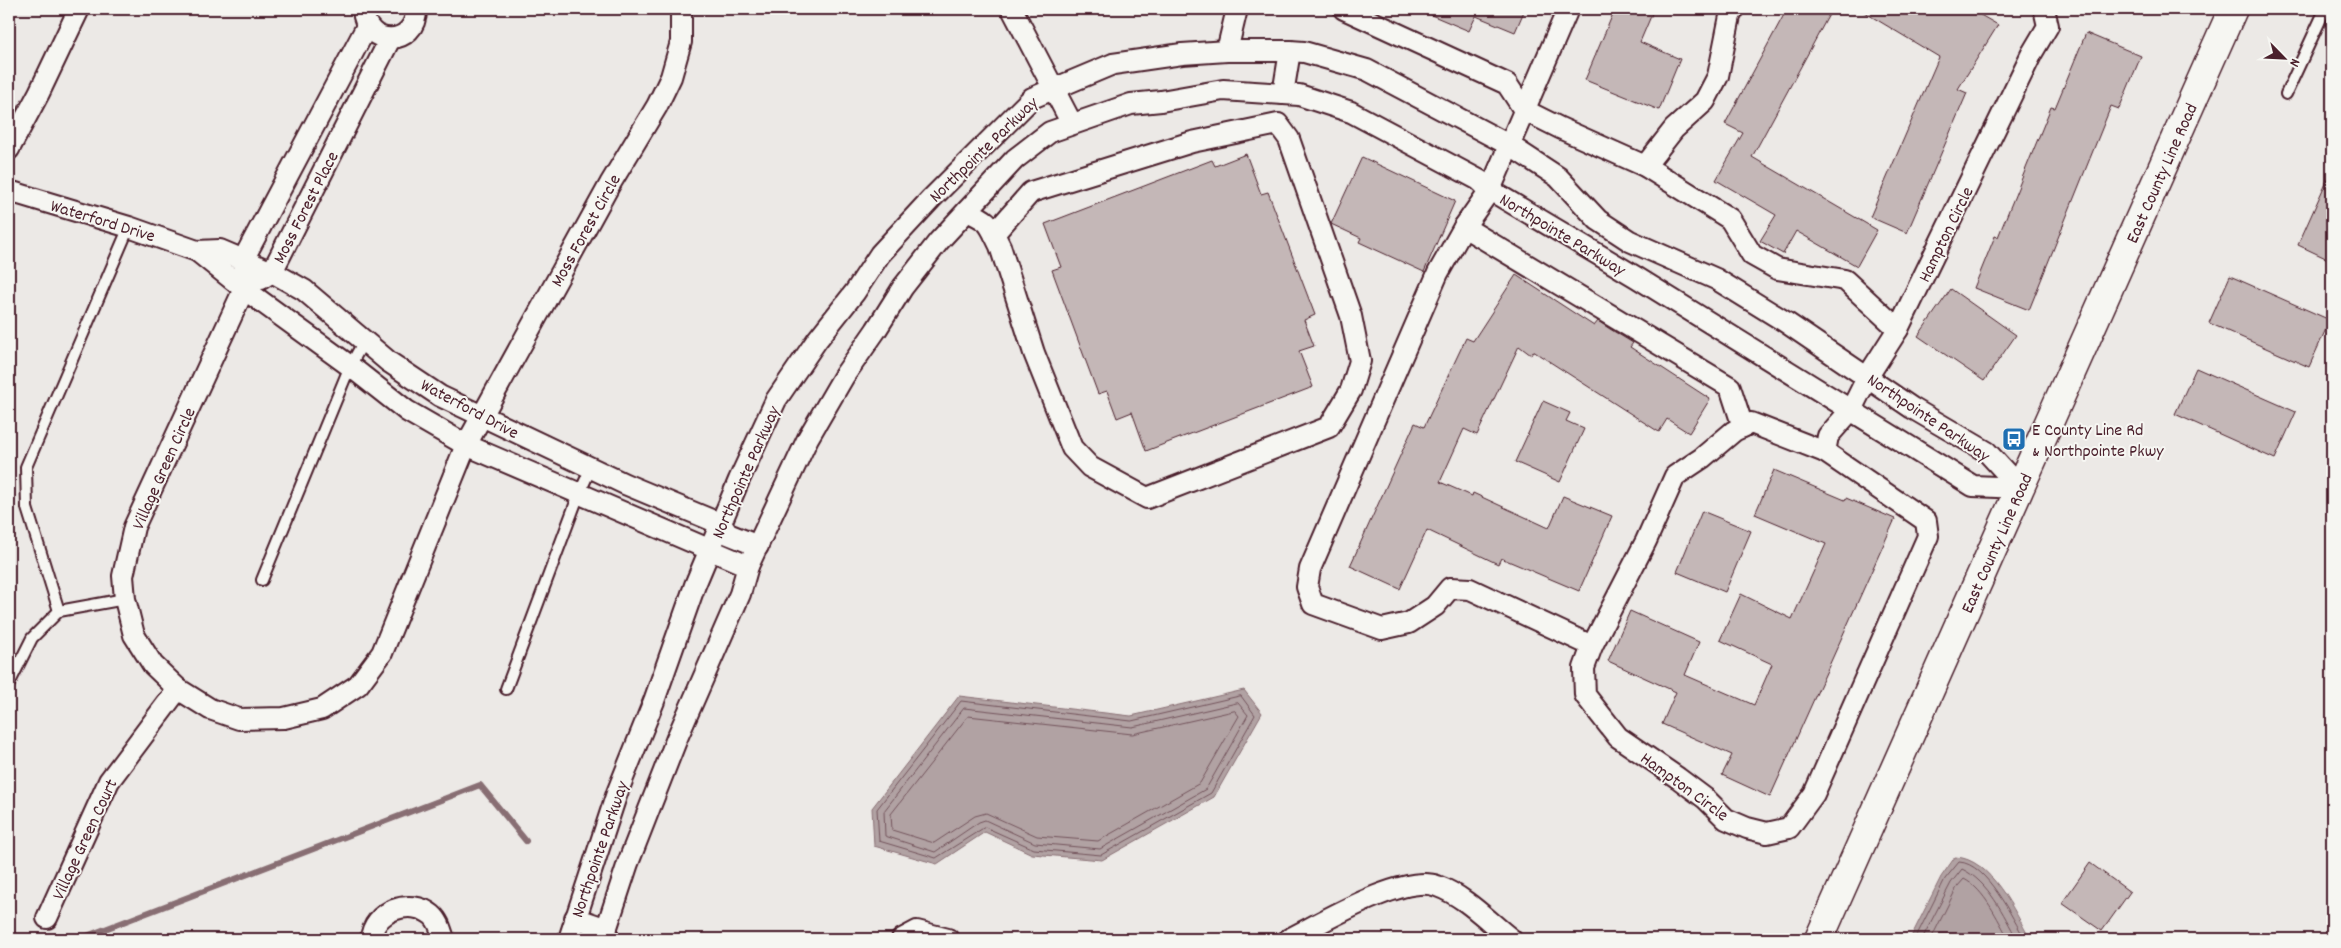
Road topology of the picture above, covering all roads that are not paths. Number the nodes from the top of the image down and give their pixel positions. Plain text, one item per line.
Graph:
1 (79, 9) edge
2 (416, 9) edge
3 (681, 9) edge
4 (1012, 9) edge
5 (1237, 9) edge
6 (1344, 9) edge
7 (1568, 9) edge
8 (1734, 9) edge
9 (2044, 9) edge
10 (2233, 9) edge
11 (2324, 12) edge
12 (365, 17) edge
13 (390, 39) junction
14 (1227, 51) junction
15 (1290, 51) junction
16 (1054, 89) junction
17 (1283, 94) junction
18 (2286, 94) dead end
19 (1524, 110) junction
20 (1072, 124) junction
21 (1509, 145) junction
22 (9, 149) edge
23 (294, 164) junction
24 (1645, 166) junction
25 (320, 178) junction
26 (1490, 190) junction
27 (9, 191) edge
28 (967, 211) junction
29 (128, 227) junction
30 (1464, 227) junction
31 (994, 234) junction
32 (197, 251) junction
33 (244, 260) junction
34 (272, 272) junction
35 (244, 289) junction
36 (1898, 329) junction
37 (364, 341) junction
38 (350, 366) junction
39 (397, 368) junction
40 (1868, 376) junction
41 (381, 390) junction
42 (1851, 410) junction
43 (481, 417) junction
44 (1743, 427) junction
45 (466, 445) junction
46 (1825, 452) junction
47 (591, 468) junction
48 (2020, 488) junction
49 (638, 489) junction
50 (579, 494) junction
51 (626, 514) junction
52 (720, 524) junction
53 (758, 546) junction
54 (709, 551) junction
55 (748, 566) junction
56 (262, 580) dead end
57 (125, 599) junction
58 (59, 612) junction
59 (1592, 646) junction
60 (9, 684) edge
61 (178, 689) junction
62 (506, 689) dead end
63 (47, 918) dead end
64 (575, 918) junction
65 (605, 934) edge
66 (371, 939) edge
67 (444, 939) edge
68 (569, 939) edge
69 (902, 939) edge
70 (948, 939) edge
71 (1289, 939) edge
72 (1511, 939) edge
73 (1818, 939) edge

1 - 22 street
2 - 13 street
3 - 43 street, Moss Forest Circle
4 - 16 street
5 - 14 street
6 - 19 street
7 - 19 street
8 - 24 street
9 - 36 street, Hampton Circle
10 - 48 main road, East County Line Road
11 - 18 lane
12 - 13 street, Moss Forest Place
12 - 23 street, Moss Forest Place
13 - 25 street, Moss Forest Place
14 - 15 street, Northpointe Parkway
14 - 16 street, Northpointe Parkway
15 - 17 street
15 - 21 street, Northpointe Parkway
16 - 20 street
16 - 52 street, Northpointe Parkway
17 - 20 street, Northpointe Parkway
17 - 26 street, Northpointe Parkway
19 - 21 street
19 - 24 street
20 - 28 street, Northpointe Parkway
21 - 26 street
21 - 40 street, Northpointe Parkway
23 - 25 street
23 - 33 street, Moss Forest Place
24 - 36 street
25 - 34 street, Moss Forest Place
26 - 30 street
26 - 42 street, Northpointe Parkway
27 - 29 street, Waterford Drive
28 - 31 street
28 - 53 street, Northpointe Parkway
29 - 32 street, Waterford Drive
29 - 58 lane
30 - 44 street
30 - 59 street
31 - 31 street
32 - 33 street, Waterford Drive
32 - 35 street, Waterford Drive
33 - 34 street, Waterford Drive
33 - 35 street, Moss Forest Place
34 - 35 street, Moss Forest Place
34 - 37 street, Waterford Drive
35 - 38 street, Waterford Drive
35 - 57 street, Village Green Circle
36 - 40 street, Hampton Circle
37 - 38 lane
37 - 39 street, Waterford Drive
38 - 41 street, Waterford Drive
38 - 56 lane
39 - 41 street
39 - 43 street, Waterford Drive
40 - 42 street, Hampton Circle
40 - 48 street, Northpointe Parkway
41 - 45 street, Waterford Drive
42 - 46 street, Hampton Circle
42 - 48 street, Northpointe Parkway
43 - 45 street, Moss Forest Circle
43 - 47 street, Waterford Drive
44 - 46 street, Hampton Circle
44 - 59 street, Hampton Circle
45 - 50 street, Waterford Drive
45 - 61 street, Village Green Circle
46 - 59 street, Hampton Circle
47 - 49 street, Waterford Drive
47 - 50 lane
48 - 73 main road, East County Line Road
49 - 51 street
49 - 52 street, Waterford Drive
50 - 51 street, Waterford Drive
50 - 62 lane
51 - 54 street, Waterford Drive
52 - 53 street, Waterford Drive
52 - 54 street, Northpointe Parkway
53 - 55 street, Northpointe Parkway
54 - 55 street, Waterford Drive
54 - 64 street, Northpointe Parkway
55 - 65 street, Northpointe Parkway
57 - 58 lane
57 - 61 street, Village Green Circle
58 - 60 lane
61 - 63 street, Village Green Court
64 - 65 street
64 - 68 street, Northpointe Parkway
66 - 67 street
69 - 70 street
71 - 72 street

